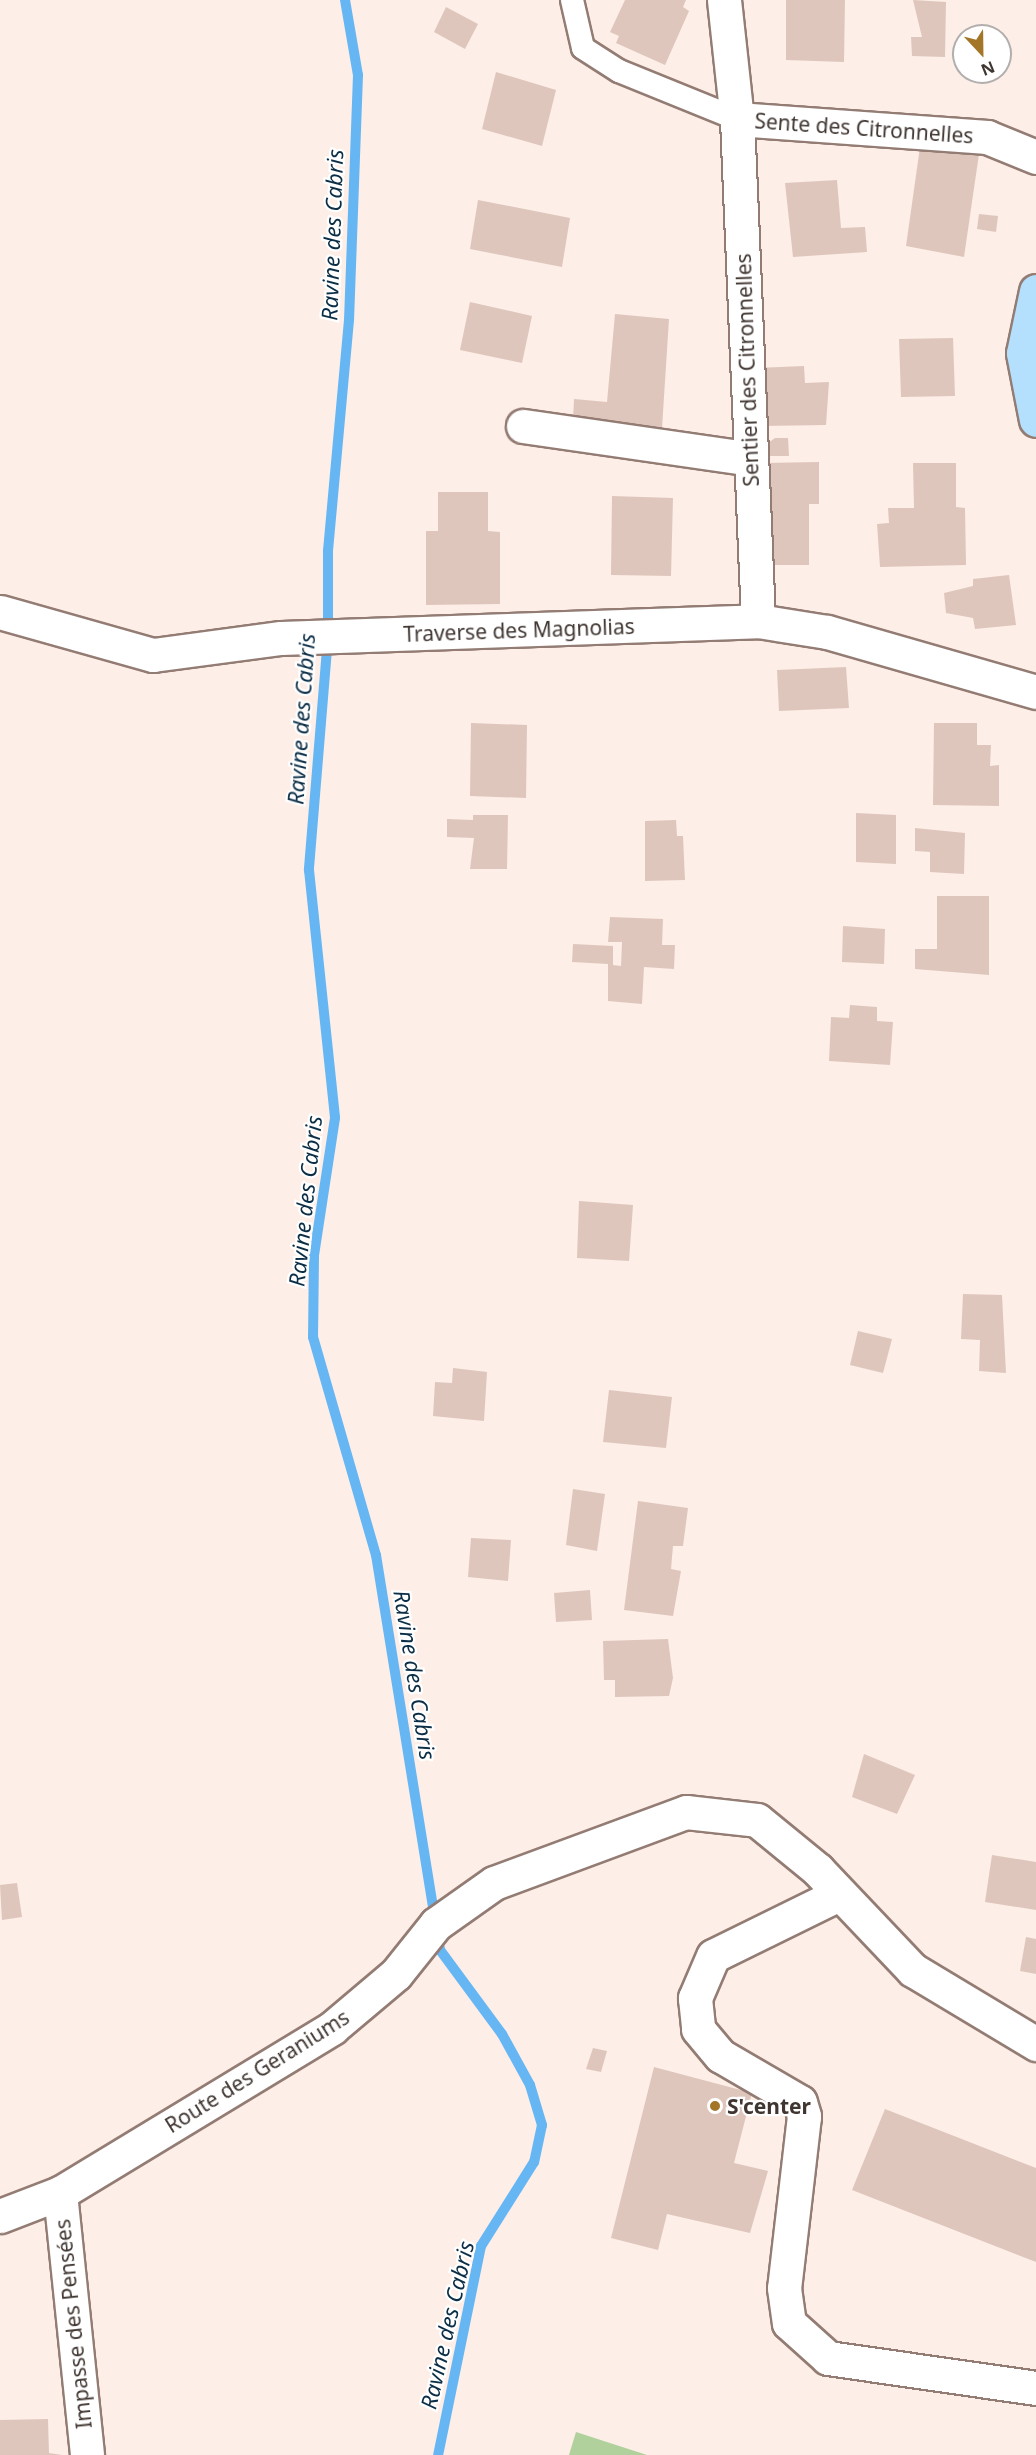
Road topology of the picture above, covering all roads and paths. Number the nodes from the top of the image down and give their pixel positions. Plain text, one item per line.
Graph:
1 (572, 0) edge
2 (724, 0) edge
3 (737, 119) junction
4 (1036, 157) edge
5 (1036, 291) edge
6 (1036, 420) edge
7 (523, 426) dead end
8 (751, 459) junction
9 (0, 612) edge
10 (758, 621) junction
11 (1036, 692) edge
12 (839, 1894) junction
13 (1036, 2044) edge
14 (60, 2193) junction
15 (0, 2216) edge
16 (1036, 2388) edge
17 (87, 2455) edge

1 - 3 lane
2 - 3 street, Sente des Citronnelles
3 - 4 street, Sente des Citronnelles
3 - 8 street, Sentier des Citronnelles
5 - 6 main road
7 - 8 street
8 - 10 street, Sentier des Citronnelles
9 - 10 street, Traverse des Magnolias
10 - 11 street, Traverse des Magnolias
12 - 13 street, Route des Geraniums
12 - 14 street, Route des Geraniums
12 - 16 street
14 - 15 street, Route des Geraniums
14 - 17 street, Impasse des Pensées

